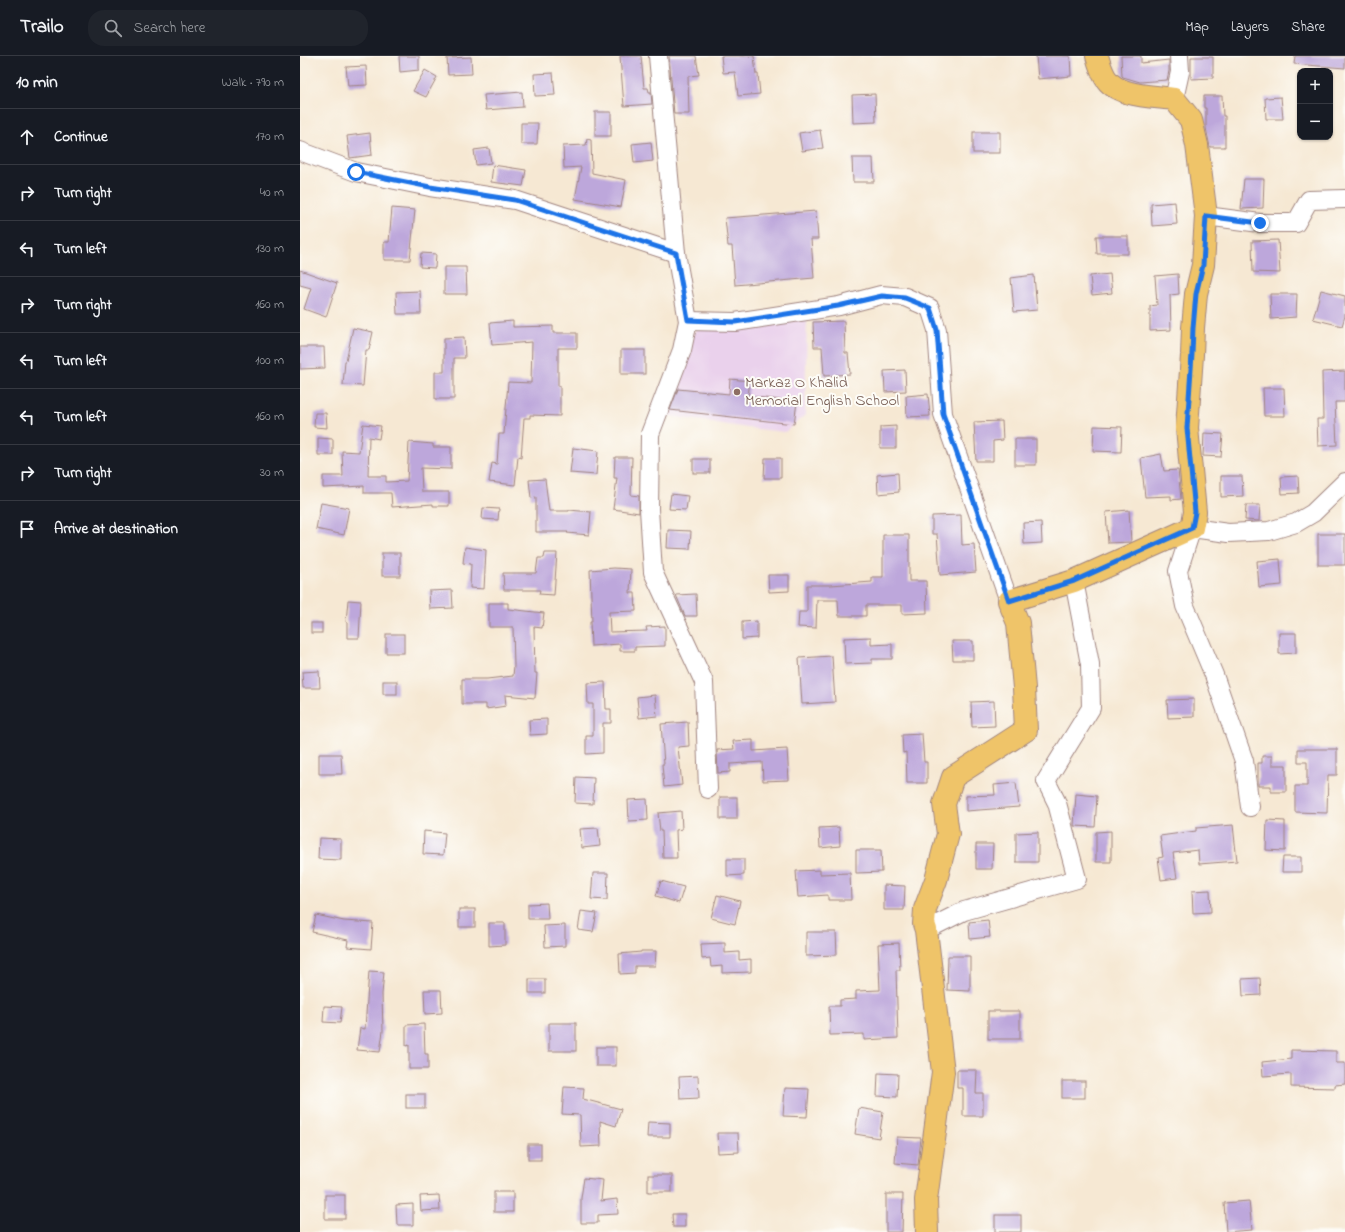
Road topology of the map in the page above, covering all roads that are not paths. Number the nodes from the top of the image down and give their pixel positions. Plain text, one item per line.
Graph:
1 (658, 56) edge
2 (1097, 56) edge
3 (1179, 56) edge
4 (1174, 99) junction
5 (300, 150) edge
6 (1345, 199) edge
7 (1206, 216) junction
8 (676, 253) junction
9 (688, 320) junction
10 (1345, 482) edge
11 (1192, 528) junction
12 (1074, 581) junction
13 (1009, 601) junction
14 (708, 789) dead end
15 (1250, 807) dead end
16 (926, 930) junction
17 (927, 1232) edge

1 - 8 street
2 - 4 main road
3 - 4 street
4 - 7 main road
5 - 8 street
6 - 7 street
7 - 11 main road
8 - 9 street
9 - 13 street
9 - 14 street
10 - 11 street
11 - 12 main road
11 - 15 street
12 - 13 main road
12 - 16 street
13 - 16 main road
16 - 17 main road

